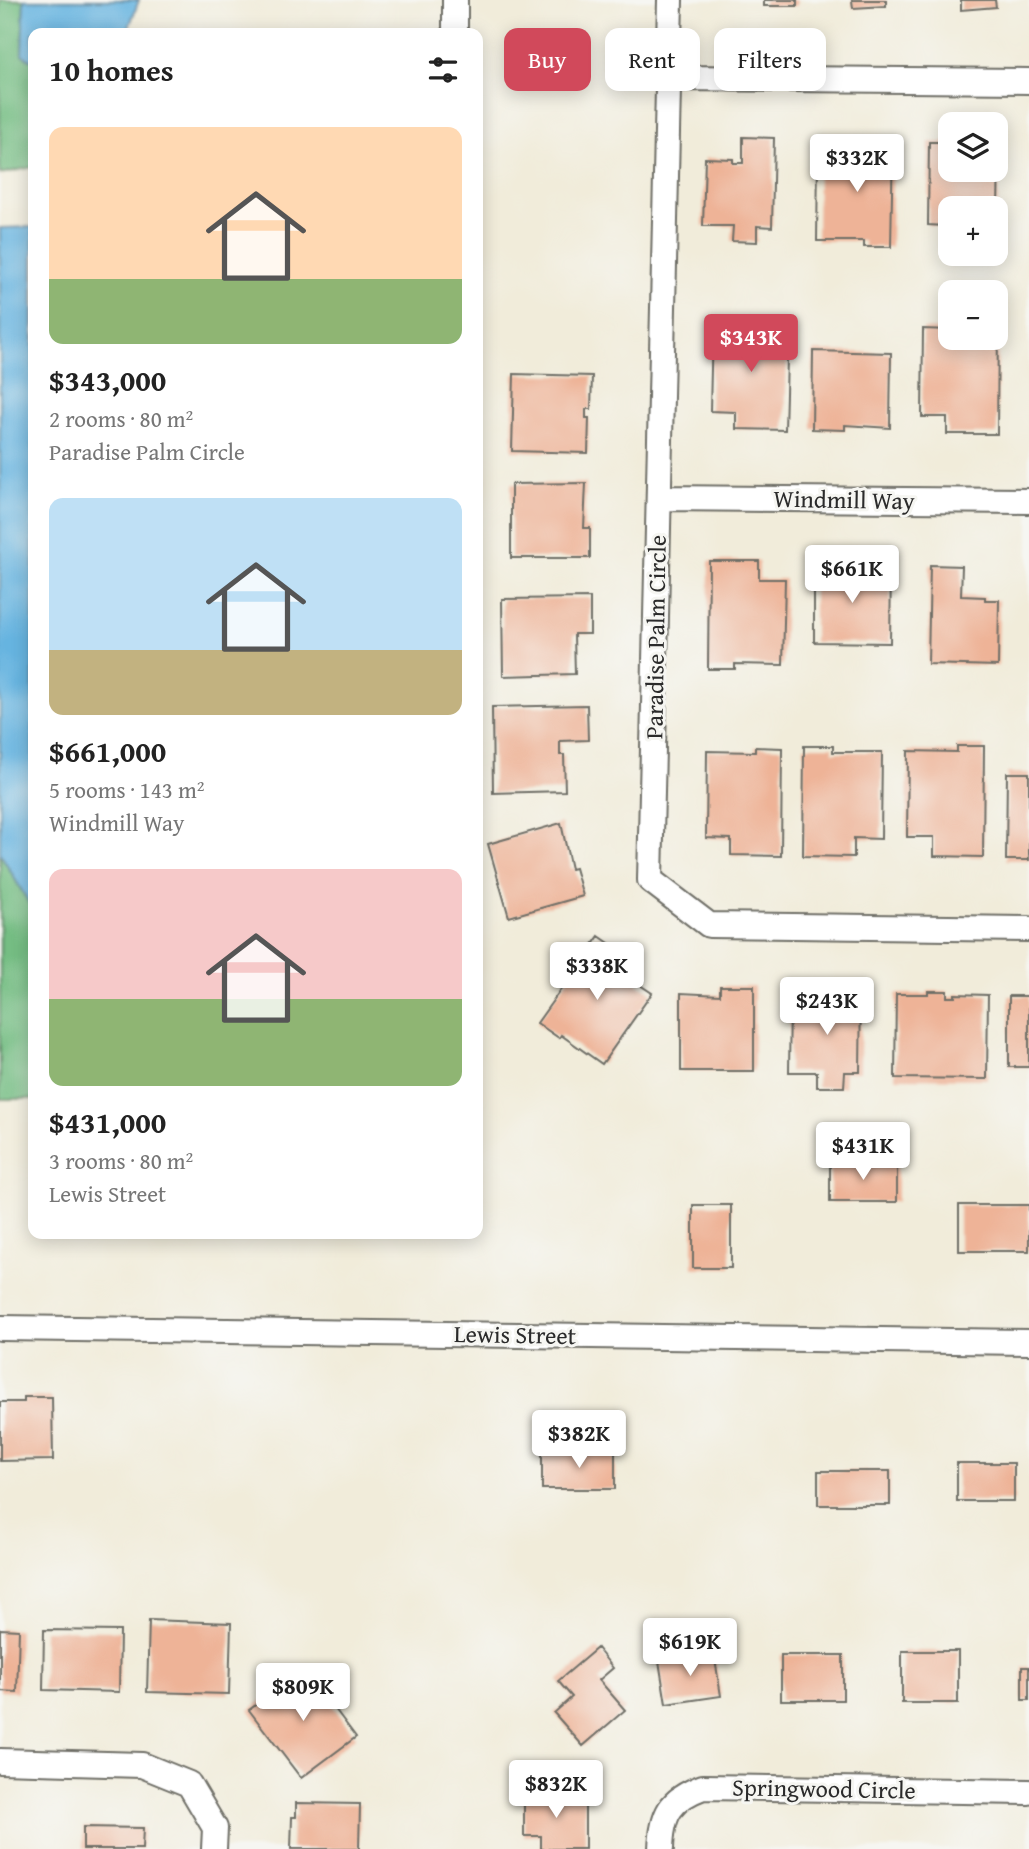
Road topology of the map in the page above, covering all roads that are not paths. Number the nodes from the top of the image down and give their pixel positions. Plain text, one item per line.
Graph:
1 (455, 0) edge
2 (670, 0) edge
3 (455, 28) edge
4 (669, 28) edge
5 (700, 78) edge
6 (1029, 81) edge
7 (668, 91) edge
8 (659, 498) junction
9 (1029, 501) edge
10 (1029, 929) edge
11 (0, 1328) edge
12 (1029, 1342) edge
13 (0, 1761) edge
14 (1029, 1792) edge
15 (214, 1849) edge
16 (661, 1849) edge

1 - 3 street
2 - 4 street, Paradise Palm Circle
5 - 6 street
7 - 8 street, Paradise Palm Circle
8 - 9 street, Windmill Way
8 - 10 street, Paradise Palm Circle
11 - 12 street, Lewis Street
13 - 15 street
14 - 16 street, Springwood Circle

